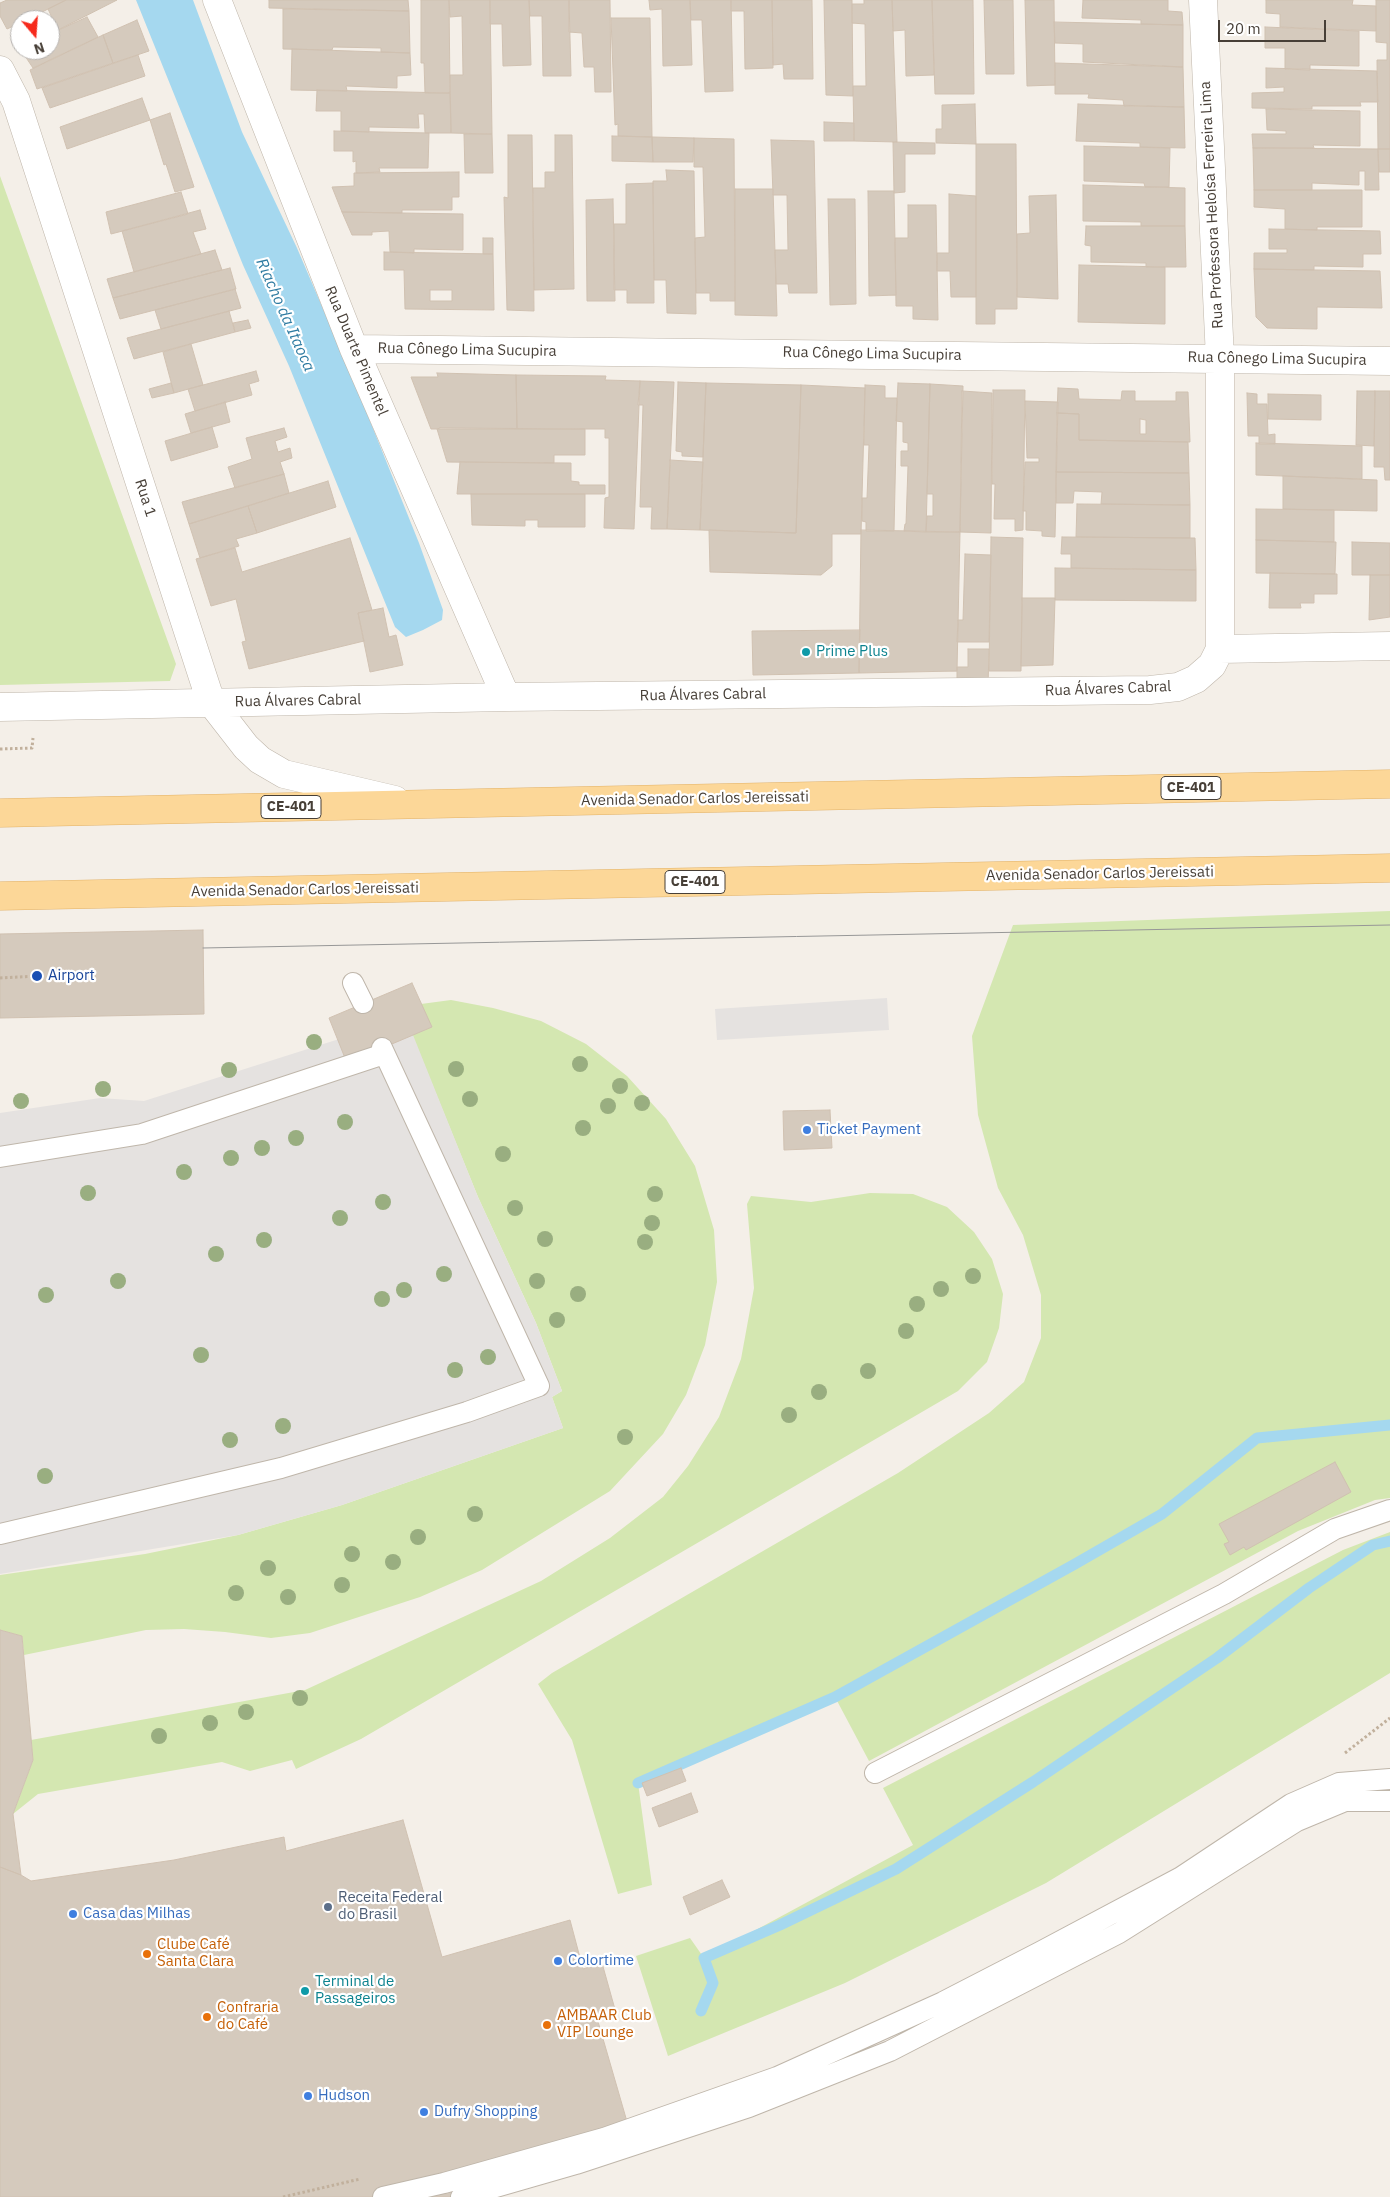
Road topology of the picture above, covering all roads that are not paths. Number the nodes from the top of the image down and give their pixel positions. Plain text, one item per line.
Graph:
1 (217, 0) edge
2 (1203, 0) edge
3 (0, 70) edge
4 (354, 349) junction
5 (1220, 358) junction
6 (1390, 361) edge
7 (1390, 646) edge
8 (1220, 649) junction
9 (506, 697) junction
10 (211, 702) junction
11 (0, 707) edge
12 (1390, 784) edge
13 (414, 804) junction
14 (0, 813) edge
15 (1390, 868) edge
16 (0, 896) edge
17 (354, 983) dead end
18 (363, 1003) dead end
19 (0, 1157) edge
20 (1390, 1510) edge
21 (0, 1534) edge
22 (875, 1773) dead end
23 (1390, 1779) edge
24 (1390, 1801) edge
25 (383, 2197) edge
26 (461, 2197) edge

1 - 4 street, Rua Duarte Pimentel
2 - 5 street, Rua Professora Heloísa Ferreira Lima
3 - 10 street, Rua 1
4 - 5 street, Rua Cônego Lima Sucupira
4 - 9 street, Rua Duarte Pimentel
5 - 6 street, Rua Cônego Lima Sucupira
5 - 8 street, Rua Professora Heloísa Ferreira Lima
7 - 8 street
8 - 9 street, Rua Álvares Cabral
9 - 10 street, Rua Álvares Cabral
10 - 11 street, Rua Álvares Cabral
10 - 13 street, Rua 1
12 - 13 main road, Avenida Senador Carlos Jereissati / CE-401
13 - 14 main road, Avenida Senador Carlos Jereissati / CE-401
15 - 16 main road, Avenida Senador Carlos Jereissati / CE-401
17 - 18 lane
19 - 21 lane
20 - 22 lane
23 - 25 lane
24 - 26 lane

